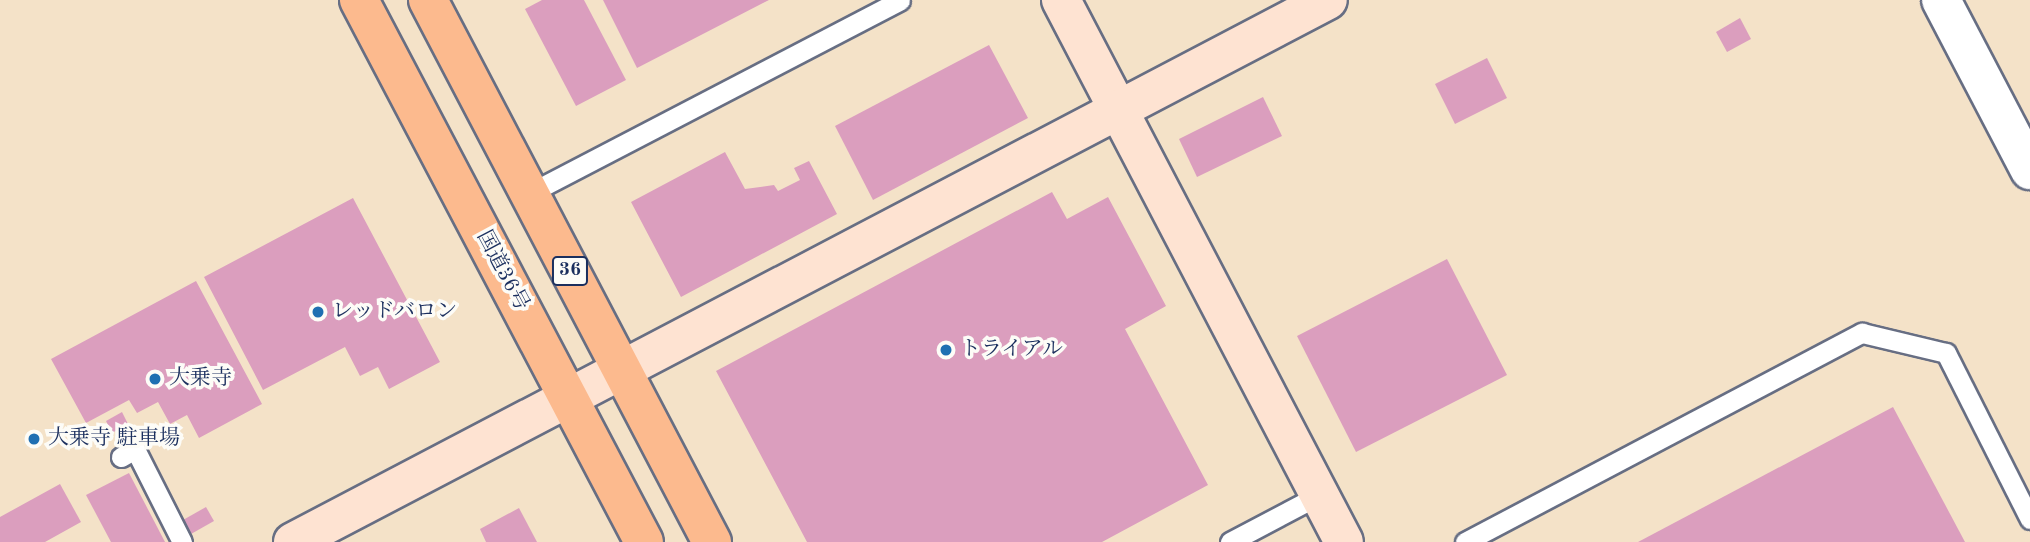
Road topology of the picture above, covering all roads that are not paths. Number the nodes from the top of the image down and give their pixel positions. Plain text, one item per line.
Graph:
1 (359, 0) edge
2 (428, 0) edge
3 (900, 0) edge
4 (1061, 0) edge
5 (1328, 0) edge
6 (1941, 0) edge
7 (1120, 111) junction
8 (2030, 170) edge
9 (530, 193) junction
10 (621, 369) junction
11 (569, 396) junction
12 (121, 457) dead end
13 (1319, 495) junction
14 (2030, 519) edge
15 (182, 542) edge
16 (293, 542) edge
17 (644, 542) edge
18 (712, 542) edge
19 (1230, 542) edge
20 (1344, 542) edge
21 (1465, 542) edge

1 - 11 highway, 国道36号
2 - 9 highway, 36
3 - 9 lane
4 - 7 street
5 - 7 street
6 - 8 street
7 - 10 street
7 - 13 street
9 - 10 highway, 36
10 - 11 street
10 - 18 highway, 36
11 - 16 street
11 - 17 highway, 国道36号
12 - 15 lane
13 - 19 lane
13 - 20 street
14 - 21 lane

